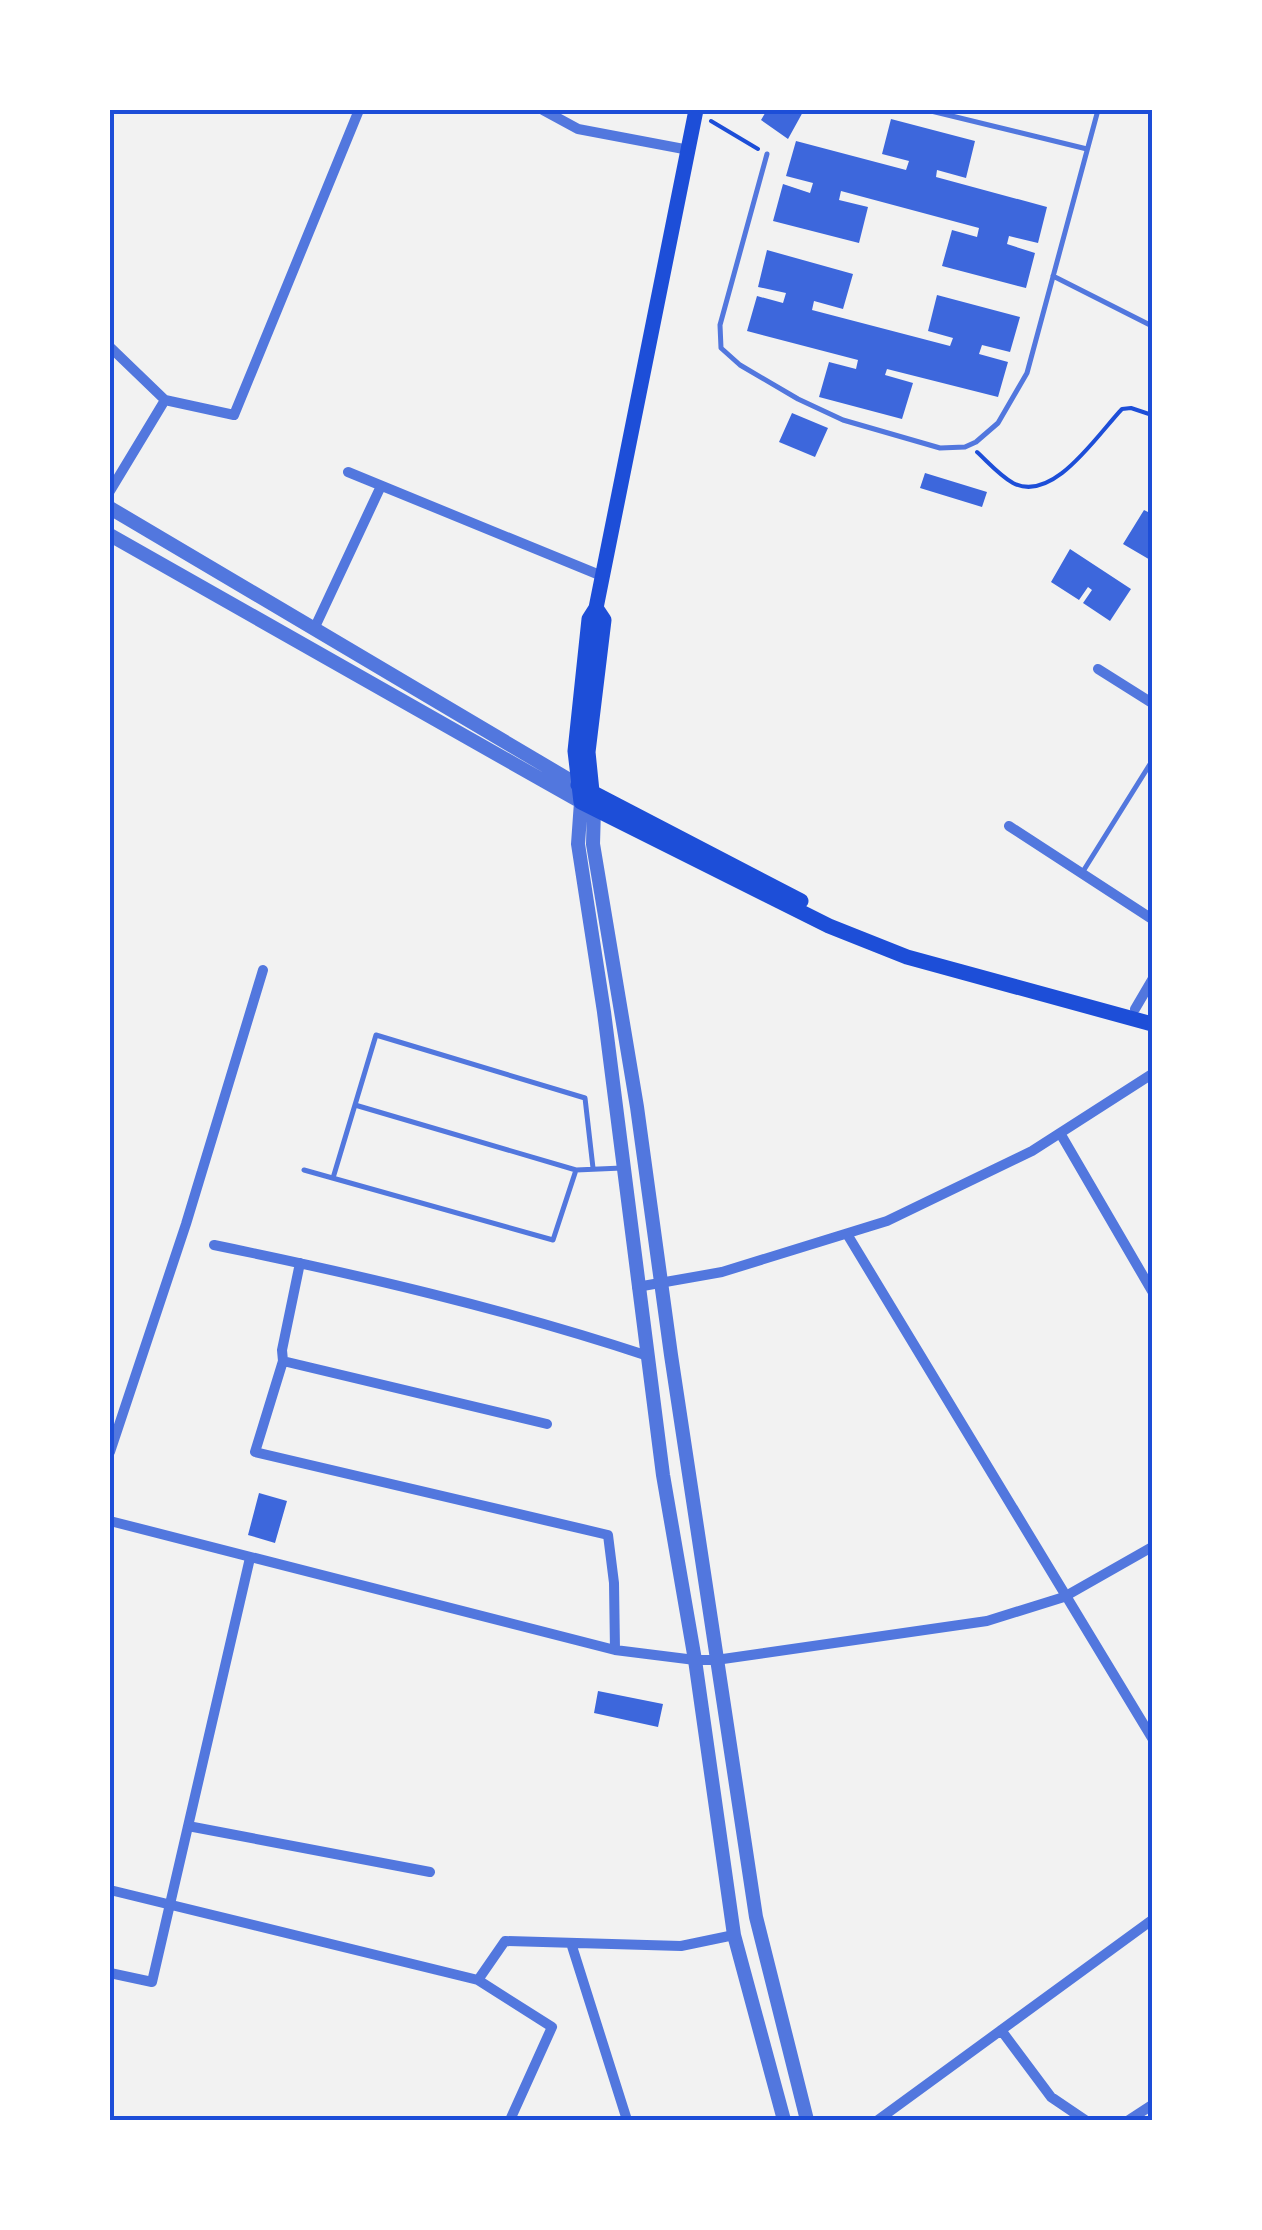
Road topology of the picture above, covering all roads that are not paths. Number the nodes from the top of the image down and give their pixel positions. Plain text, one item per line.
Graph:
1 (359, 110) edge
2 (543, 110) edge
3 (928, 110) edge
4 (1098, 110) edge
5 (696, 111) edge
6 (1087, 149) junction
7 (688, 150) junction
8 (767, 154) road end
9 (1053, 276) junction
10 (1152, 326) edge
11 (110, 347) edge
12 (165, 400) junction
13 (348, 472) dead end
14 (381, 486) junction
15 (110, 491) edge
16 (110, 508) edge
17 (110, 535) edge
18 (602, 576) junction
19 (314, 627) junction
20 (1098, 669) dead end
21 (1152, 703) edge
22 (1152, 761) edge
23 (586, 798) junction
24 (1008, 826) dead end
25 (1082, 874) junction
26 (1152, 919) edge
27 (263, 970) dead end
28 (1152, 980) edge
29 (1135, 1009) junction
30 (1152, 1014) edge
31 (1152, 1024) edge
32 (624, 1033) junction
33 (606, 1036) junction
34 (1152, 1074) edge
35 (354, 1105) junction
36 (1060, 1133) junction
37 (593, 1168) junction
38 (623, 1168) junction
39 (304, 1170) dead end
40 (576, 1170) junction
41 (333, 1178) junction
42 (847, 1234) junction
43 (214, 1245) dead end
44 (300, 1263) junction
45 (662, 1285) junction
46 (637, 1287) junction
47 (1152, 1290) edge
48 (648, 1356) junction
49 (283, 1361) junction
50 (547, 1424) dead end
51 (110, 1452) edge
52 (110, 1520) edge
53 (1152, 1547) edge
54 (250, 1558) junction
55 (1064, 1597) junction
56 (615, 1650) junction
57 (695, 1660) junction
58 (716, 1660) junction
59 (1152, 1738) edge
60 (188, 1826) junction
61 (430, 1872) dead end
62 (110, 1890) edge
63 (170, 1904) junction
64 (1152, 1920) edge
65 (734, 1935) junction
66 (571, 1943) junction
67 (110, 1973) edge
68 (478, 1980) junction
69 (1001, 2030) junction
70 (1152, 2105) edge
71 (510, 2120) edge
72 (627, 2120) edge
73 (784, 2120) edge
74 (807, 2120) edge
75 (878, 2120) edge
76 (1085, 2120) edge
77 (1129, 2120) edge

1 - 12 street
2 - 7 street
3 - 6 lane
4 - 6 lane
5 - 7 main road
6 - 9 lane
7 - 18 main road
8 - 9 lane
9 - 10 lane
11 - 12 street
12 - 15 street
13 - 14 street
14 - 18 street
14 - 19 street
16 - 19 street
17 - 23 street
18 - 23 main road
19 - 23 street
20 - 21 street
22 - 25 lane
23 - 29 main road
23 - 31 main road
23 - 32 street
23 - 33 street
24 - 25 street
25 - 26 street
27 - 51 street
28 - 29 street
29 - 30 main road
32 - 33 street
32 - 45 street
33 - 38 street
34 - 36 street
35 - 37 lane
35 - 40 lane
35 - 41 lane
36 - 42 street
36 - 47 street
37 - 38 lane
37 - 40 lane
38 - 46 street
39 - 41 lane
40 - 41 lane
42 - 45 street
42 - 55 street
43 - 44 street
44 - 48 street
44 - 49 street
45 - 46 street
45 - 58 street
46 - 48 street
48 - 57 street
49 - 50 street
49 - 56 street
52 - 54 street
53 - 55 street
54 - 56 street
54 - 60 street
55 - 58 street
55 - 59 street
56 - 57 street
57 - 58 street
57 - 65 street
58 - 74 street
60 - 61 street
60 - 63 street
62 - 63 street
63 - 67 street
63 - 68 street
64 - 69 street
65 - 66 street
65 - 73 street
66 - 68 street
66 - 72 street
68 - 71 street
69 - 75 street
69 - 76 street
70 - 77 street

